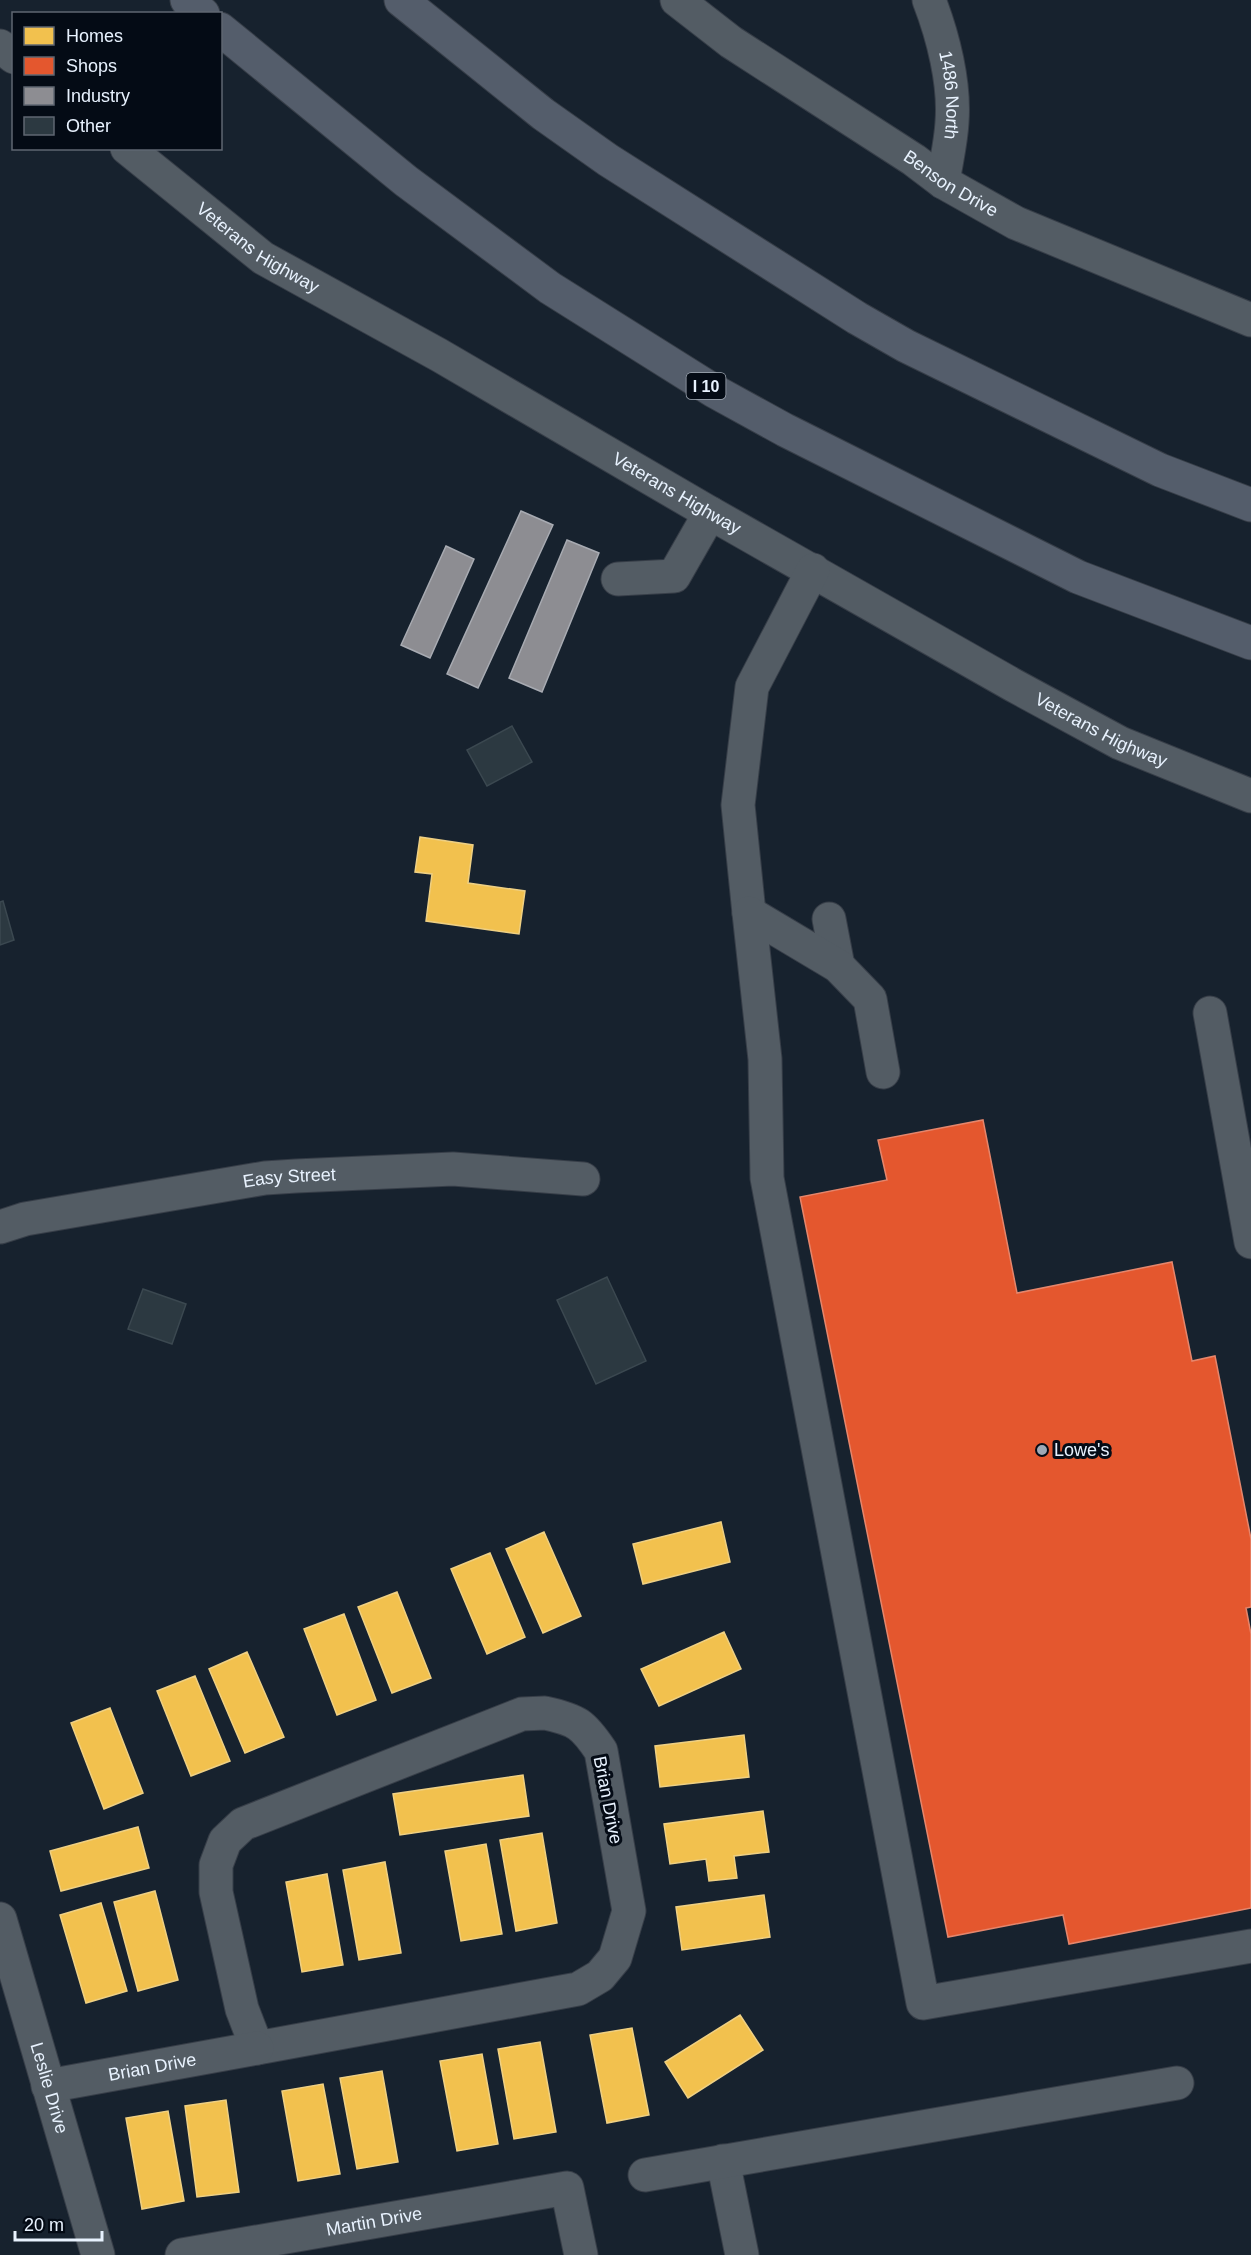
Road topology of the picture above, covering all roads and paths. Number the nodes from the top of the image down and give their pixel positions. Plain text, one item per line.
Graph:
1 (187, 0) edge
2 (401, 0) edge
3 (677, 0) edge
4 (932, 3) edge
5 (201, 12) edge
6 (222, 31) edge
7 (0, 46) edge
8 (12, 55) edge
9 (129, 150) edge
10 (943, 182) junction
11 (1251, 320) edge
12 (1251, 506) edge
13 (710, 513) junction
14 (813, 570) junction
15 (618, 579) dead end
16 (1251, 643) edge
17 (1251, 796) edge
18 (749, 913) junction
19 (829, 919) dead end
20 (838, 966) junction
21 (1210, 1013) dead end
22 (883, 1072) dead end
23 (583, 1179) dead end
24 (0, 1227) edge
25 (1251, 1242) edge
26 (0, 1919) edge
27 (1251, 1946) edge
28 (257, 2048) junction
29 (1177, 2083) dead end
30 (48, 2086) junction
31 (723, 2161) junction
32 (645, 2175) dead end
33 (98, 2255) edge
34 (182, 2255) edge
35 (581, 2255) edge
36 (742, 2255) edge

1 - 5 highway
2 - 12 highway
3 - 10 street, Benson Drive
4 - 10 street, 1486 North
6 - 16 highway, I 10
7 - 8 street
9 - 13 street, Veterans Highway
10 - 11 street, Benson Drive
13 - 14 street, Veterans Highway
13 - 15 street
14 - 17 street, Veterans Highway
14 - 18 street
18 - 20 street
18 - 27 street
19 - 20 street
20 - 22 street
21 - 25 street
23 - 24 street, Easy Street
26 - 30 street, Leslie Drive
28 - 28 street, Brian Drive
28 - 30 street, Brian Drive
29 - 31 street
30 - 33 street, Leslie Drive
31 - 32 street
31 - 36 street
34 - 35 street, Martin Drive

